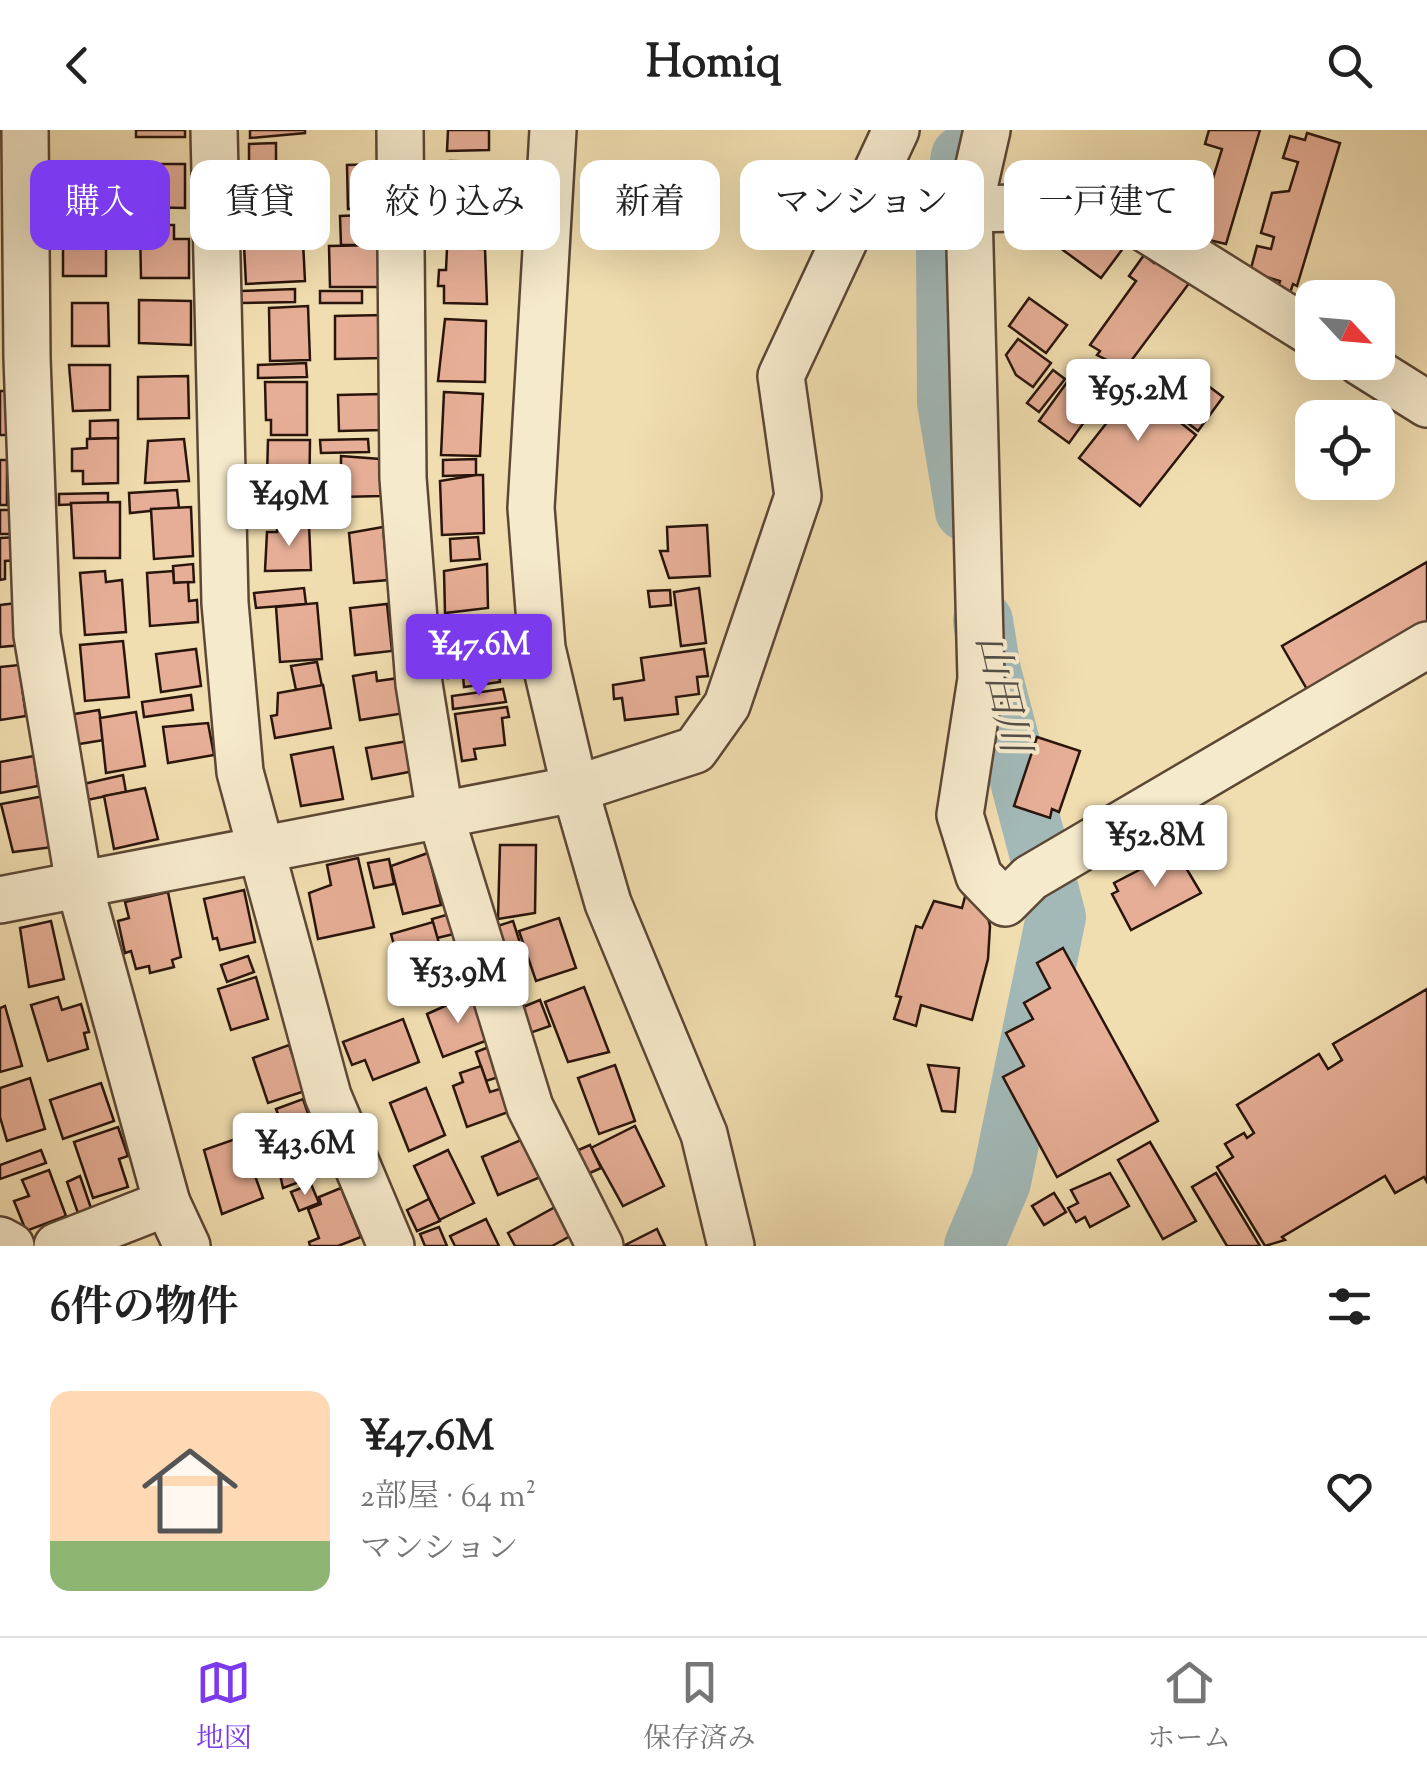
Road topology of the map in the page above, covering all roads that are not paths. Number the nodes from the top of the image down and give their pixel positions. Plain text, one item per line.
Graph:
1 (25, 130) edge
2 (214, 130) edge
3 (400, 130) edge
4 (553, 130) edge
5 (896, 130) edge
6 (987, 130) edge
7 (980, 160) edge
8 (984, 208) edge
9 (970, 250) edge
10 (1295, 322) edge
11 (1389, 380) edge
12 (1427, 404) edge
13 (1427, 645) edge
14 (574, 789) junction
15 (440, 814) junction
16 (263, 849) junction
17 (79, 884) junction
18 (0, 900) edge
19 (166, 1203) junction
20 (0, 1240) edge
21 (11, 1246) edge
22 (57, 1246) edge
23 (187, 1246) edge
24 (392, 1246) edge
25 (600, 1246) edge
26 (731, 1246) edge

1 - 17 street
2 - 16 street
3 - 15 street
4 - 14 street
5 - 14 street
6 - 7 street
8 - 10 street
9 - 13 street
11 - 12 street
14 - 15 street
14 - 26 street
15 - 16 street
15 - 25 street
16 - 17 street
16 - 24 street
17 - 18 street
17 - 19 street
19 - 22 street
19 - 23 street
20 - 21 street

